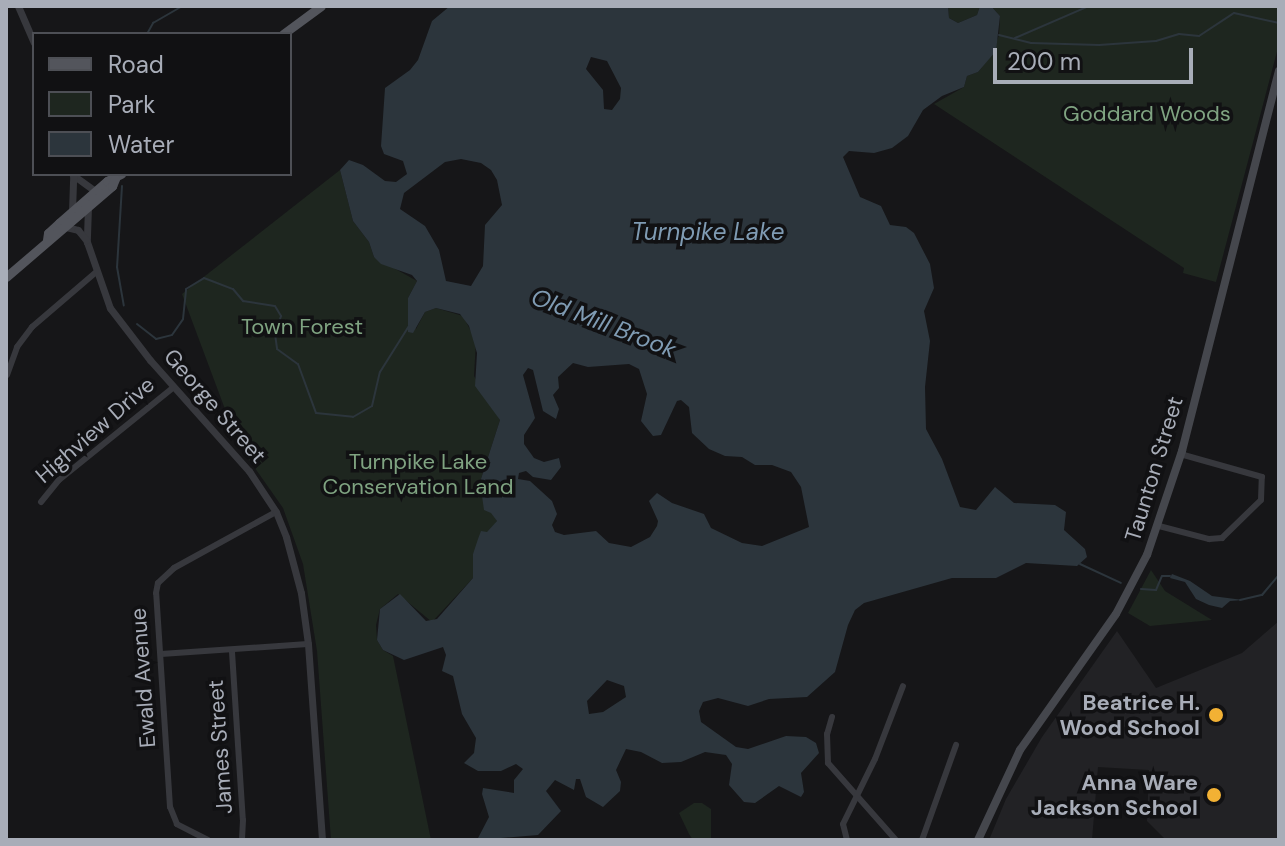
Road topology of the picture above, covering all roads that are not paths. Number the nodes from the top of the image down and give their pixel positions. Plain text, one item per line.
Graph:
1 (18, 6) edge
2 (321, 6) edge
3 (286, 32) edge
4 (32, 38) edge
5 (1279, 71) edge
6 (73, 176) edge
7 (76, 176) edge
8 (118, 176) edge
9 (95, 191) junction
10 (88, 207) junction
11 (71, 212) junction
12 (66, 227) junction
13 (47, 240) junction
14 (87, 242) junction
15 (95, 273) junction
16 (6, 277) edge
17 (7, 375) edge
18 (174, 387) junction
19 (1180, 454) junction
20 (41, 502) dead end
21 (276, 512) junction
22 (1159, 526) junction
23 (308, 644) junction
24 (232, 652) junction
25 (161, 654) junction
26 (903, 686) dead end
27 (832, 717) dead end
28 (956, 745) dead end
29 (857, 795) junction
30 (208, 840) edge
31 (242, 840) edge
32 (322, 840) edge
33 (847, 840) edge
34 (896, 840) edge
35 (922, 840) edge
36 (978, 840) edge

1 - 4 street
2 - 3 main road
5 - 19 main road, Taunton Street
6 - 11 street
7 - 9 street
8 - 9 main road
8 - 10 main road
9 - 11 main road
10 - 12 main road
10 - 14 street, George Street
11 - 13 main road
12 - 13 main road
12 - 14 street
13 - 16 main road
14 - 15 street, George Street
15 - 17 street
15 - 18 street, George Street
18 - 20 street, Highview Drive
18 - 21 street, George Street
19 - 22 main road, Taunton Street
19 - 22 street
21 - 23 street, George Street
21 - 25 street, Ewald Avenue
22 - 36 main road, Taunton Street
23 - 24 street
23 - 32 street, George Street
24 - 25 street
24 - 31 street, James Street
25 - 30 street, Ewald Avenue
26 - 29 street
27 - 29 street
28 - 35 street
29 - 33 street
29 - 34 street

